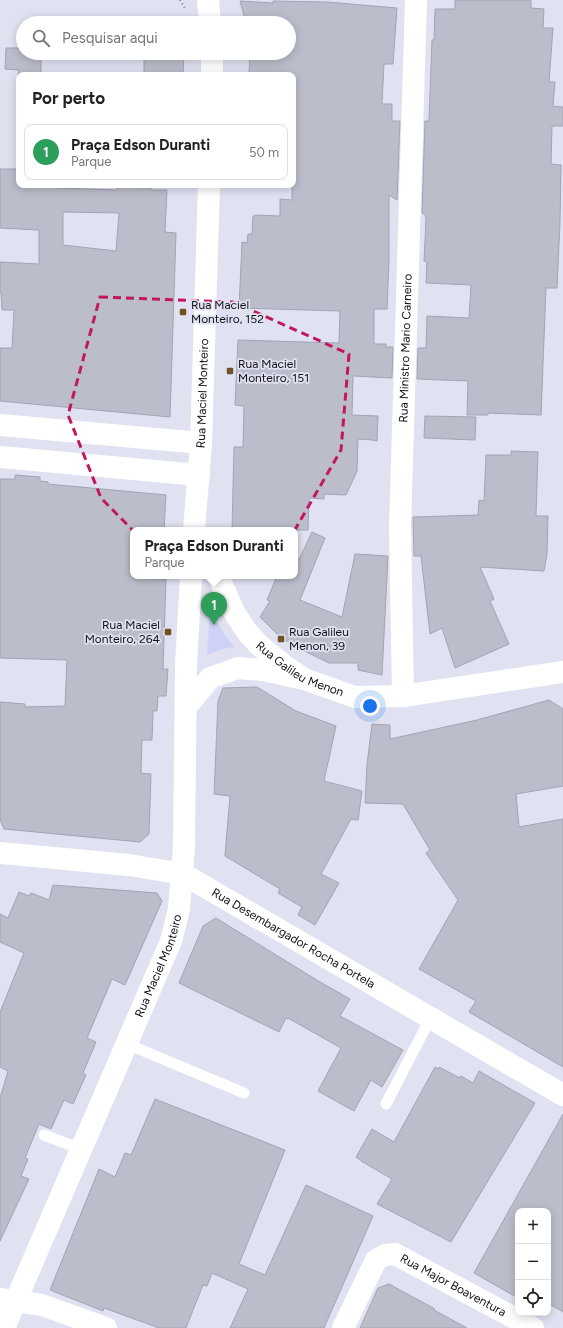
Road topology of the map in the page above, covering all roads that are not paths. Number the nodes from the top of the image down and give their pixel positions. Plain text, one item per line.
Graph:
1 (416, 0) edge
2 (212, 60) edge
3 (212, 72) edge
4 (209, 188) edge
5 (0, 424) edge
6 (201, 443) junction
7 (0, 456) edge
8 (198, 475) junction
9 (196, 527) edge
10 (191, 579) edge
11 (219, 579) edge
12 (563, 672) edge
13 (304, 679) junction
14 (403, 696) junction
15 (186, 707) junction
16 (0, 853) edge
17 (182, 874) junction
18 (431, 1017) junction
19 (127, 1044) junction
20 (244, 1093) dead end
21 (563, 1094) edge
22 (386, 1104) dead end
23 (44, 1135) dead end
24 (81, 1149) junction
25 (8, 1300) edge
26 (4, 1328) edge
27 (106, 1328) edge
28 (343, 1328) edge
29 (533, 1328) edge

1 - 14 street, Rua Ministro Mario Carneiro
2 - 3 street
4 - 6 street, Rua Maciel Monteiro
5 - 6 street
6 - 8 street, Rua Maciel Monteiro
7 - 8 street
8 - 9 street, Rua Maciel Monteiro
10 - 15 street, Rua Maciel Monteiro
11 - 13 street, Rua Galileu Menon
12 - 14 street, Rua Galileu Menon
13 - 14 street, Rua Galileu Menon
13 - 15 street
15 - 17 street, Rua Maciel Monteiro
16 - 17 street, Rua Desembargador Rocha Portela
17 - 18 street, Rua Desembargador Rocha Portela
17 - 19 street, Rua Maciel Monteiro
18 - 21 street, Rua Desembargador Rocha Portela
18 - 22 lane
19 - 20 lane
19 - 24 street, Rua Maciel Monteiro
23 - 24 lane
24 - 25 street, Rua Maciel Monteiro
25 - 26 street, Rua Maciel Monteiro
25 - 27 street
28 - 29 street, Rua Major Boaventura

